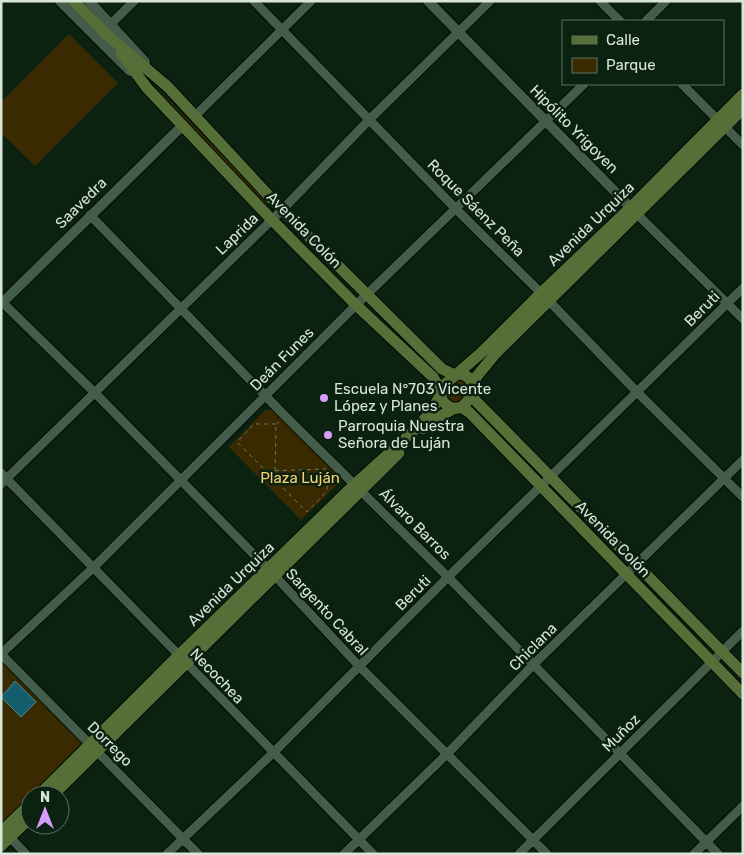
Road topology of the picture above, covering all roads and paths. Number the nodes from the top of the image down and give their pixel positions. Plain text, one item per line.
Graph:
1 (60, 1) edge
2 (74, 1) edge
3 (89, 1) edge
4 (134, 1) edge
5 (254, 1) edge
6 (311, 1) edge
7 (428, 1) edge
8 (490, 1) edge
9 (600, 1) edge
10 (666, 1) edge
11 (619, 20) edge
12 (647, 20) edge
13 (109, 29) junction
14 (282, 29) junction
15 (458, 32) junction
16 (583, 85) edge
17 (683, 85) edge
18 (147, 88) junction
19 (743, 94) edge
20 (743, 109) edge
21 (195, 116) junction
22 (370, 120) junction
23 (546, 122) junction
24 (721, 123) junction
25 (183, 125) junction
26 (743, 145) edge
27 (455, 208) junction
28 (282, 210) junction
29 (634, 211) junction
30 (90, 215) junction
31 (272, 219) junction
32 (743, 288) edge
33 (367, 294) junction
34 (545, 297) junction
35 (2, 303) edge
36 (356, 304) junction
37 (728, 304) junction
38 (181, 308) junction
39 (743, 319) edge
40 (457, 375) junction
41 (472, 391) junction
42 (441, 392) junction
43 (637, 392) junction
44 (96, 394) junction
45 (265, 395) junction
46 (458, 407) junction
47 (285, 416) junction
48 (276, 424) junction
49 (743, 460) edge
50 (267, 471) junction
51 (275, 471) junction
52 (552, 476) junction
53 (3, 479) edge
54 (724, 479) junction
55 (275, 480) junction
56 (181, 481) junction
57 (542, 486) junction
58 (358, 487) junction
59 (743, 497) edge
60 (636, 565) junction
61 (94, 567) junction
62 (272, 573) junction
63 (626, 574) junction
64 (448, 577) junction
65 (743, 631) edge
66 (722, 651) junction
67 (1, 654) edge
68 (183, 659) junction
69 (711, 662) junction
70 (533, 665) junction
71 (359, 666) junction
72 (743, 673) edge
73 (743, 694) edge
74 (94, 748) junction
75 (273, 753) junction
76 (621, 753) junction
77 (447, 754) junction
78 (51, 785) edge
79 (62, 785) edge
80 (743, 806) edge
81 (20, 816) edge
82 (20, 824) edge
83 (5, 833) edge
84 (183, 838) junction
85 (359, 839) junction
86 (533, 839) junction
87 (707, 842) junction
88 (1, 846) edge
89 (26, 854) edge
90 (167, 854) edge
91 (198, 854) edge
92 (344, 854) edge
93 (373, 854) edge
94 (519, 854) edge
95 (548, 854) edge
96 (694, 854) edge
97 (718, 854) edge

1 - 18 street, Avenida Colón
2 - 13 main road, Avenida Colón
3 - 13 street, Avenida Colón
4 - 13 street
5 - 14 street, Roque Sáenz Peña
6 - 14 street
7 - 15 street, Hipólito Yrigoyen
8 - 15 street, Laprida
9 - 11 street
10 - 12 street
13 - 18 main road, Avenida Colón
13 - 21 main road, Avenida Colón
14 - 21 street
14 - 22 street, Roque Sáenz Peña
15 - 22 street, Laprida
15 - 23 street, Hipólito Yrigoyen
16 - 23 street, Deán Funes
17 - 24 street
18 - 25 main road, Avenida Colón
19 - 24 main road, Avenida Urquiza
20 - 24 main road, Avenida Urquiza
21 - 28 main road, Avenida Colón
22 - 27 street, Roque Sáenz Peña
22 - 28 street, Laprida
23 - 27 street, Deán Funes
23 - 29 street, Hipólito Yrigoyen
24 - 26 street
24 - 29 main road, Avenida Urquiza
25 - 30 street, Saavedra
25 - 31 main road, Avenida Colón
27 - 33 street, Deán Funes
27 - 34 street, Roque Sáenz Peña
28 - 31 street, Laprida
28 - 33 main road, Avenida Colón
29 - 34 main road, Avenida Urquiza
29 - 37 street, Hipólito Yrigoyen
30 - 35 street, Saavedra
30 - 38 street, Álvaro Barros
31 - 36 main road, Avenida Colón
31 - 38 street, Laprida
32 - 37 street, Beruti
33 - 36 street, Deán Funes
33 - 40 main road, Avenida Colón
34 - 40 main road, Avenida Urquiza
34 - 41 main road, Avenida Urquiza
34 - 43 street, Roque Sáenz Peña
35 - 44 street, Sargento Cabral
36 - 42 main road, Avenida Colón
36 - 45 street, Deán Funes
37 - 39 street, Hipólito Yrigoyen
37 - 43 street, Beruti
38 - 44 street, Laprida
38 - 45 street, Álvaro Barros
40 - 41 main road
40 - 42 main road
41 - 46 main road
41 - 52 main road, Avenida Colón
42 - 46 main road
42 - 58 main road, Avenida Urquiza
43 - 52 street, Beruti
43 - 54 street, Roque Sáenz Peña
44 - 53 street, Laprida
44 - 56 street, Sargento Cabral
45 - 47 street, Álvaro Barros
45 - 56 street, Deán Funes
46 - 57 main road, Avenida Colón
46 - 58 main road, Avenida Urquiza
47 - 48 path
47 - 58 street, Álvaro Barros
48 - 50 path
48 - 51 path
49 - 54 street, Chiclana
50 - 51 path
50 - 55 path
51 - 55 path
51 - 55 path
52 - 57 street, Beruti
52 - 60 main road, Avenida Colón
53 - 61 street, Necochea
54 - 59 street, Roque Sáenz Peña
54 - 60 street, Chiclana
56 - 61 street, Deán Funes
56 - 62 street, Sargento Cabral
57 - 63 main road, Avenida Colón
57 - 64 street, Beruti
58 - 62 main road, Avenida Urquiza
58 - 64 street, Álvaro Barros
60 - 63 street, Chiclana
60 - 66 main road, Avenida Colón
61 - 67 street, Deán Funes
61 - 68 street, Necochea
62 - 68 main road, Avenida Urquiza
62 - 71 street, Sargento Cabral
63 - 69 main road, Avenida Colón
63 - 70 street, Chiclana
64 - 70 street, Álvaro Barros
64 - 71 street, Beruti
65 - 66 street, Muñoz
66 - 69 street, Muñoz
66 - 72 main road, Avenida Colón
67 - 74 street, Dorrego
68 - 74 main road, Avenida Urquiza
68 - 75 street, Necochea
69 - 73 main road, Avenida Colón
69 - 76 street, Muñoz
70 - 76 street, Álvaro Barros
70 - 77 street, Chiclana
71 - 75 street, Beruti
71 - 77 street, Sargento Cabral
74 - 78 main road, Avenida Urquiza
74 - 79 main road, Avenida Urquiza
74 - 84 street, Dorrego
75 - 84 street, Beruti
75 - 85 street, Necochea
76 - 86 street, Muñoz
76 - 87 street, Álvaro Barros
77 - 85 street, Chiclana
77 - 86 street, Sargento Cabral
80 - 87 street
81 - 83 main road
82 - 83 main road
83 - 88 main road
83 - 89 street
84 - 90 street, Beruti
84 - 91 street, Dorrego
85 - 92 street, Chiclana
85 - 93 street, Necochea
86 - 94 street, Muñoz
86 - 95 street, Sargento Cabral
87 - 96 street
87 - 97 street, Álvaro Barros

